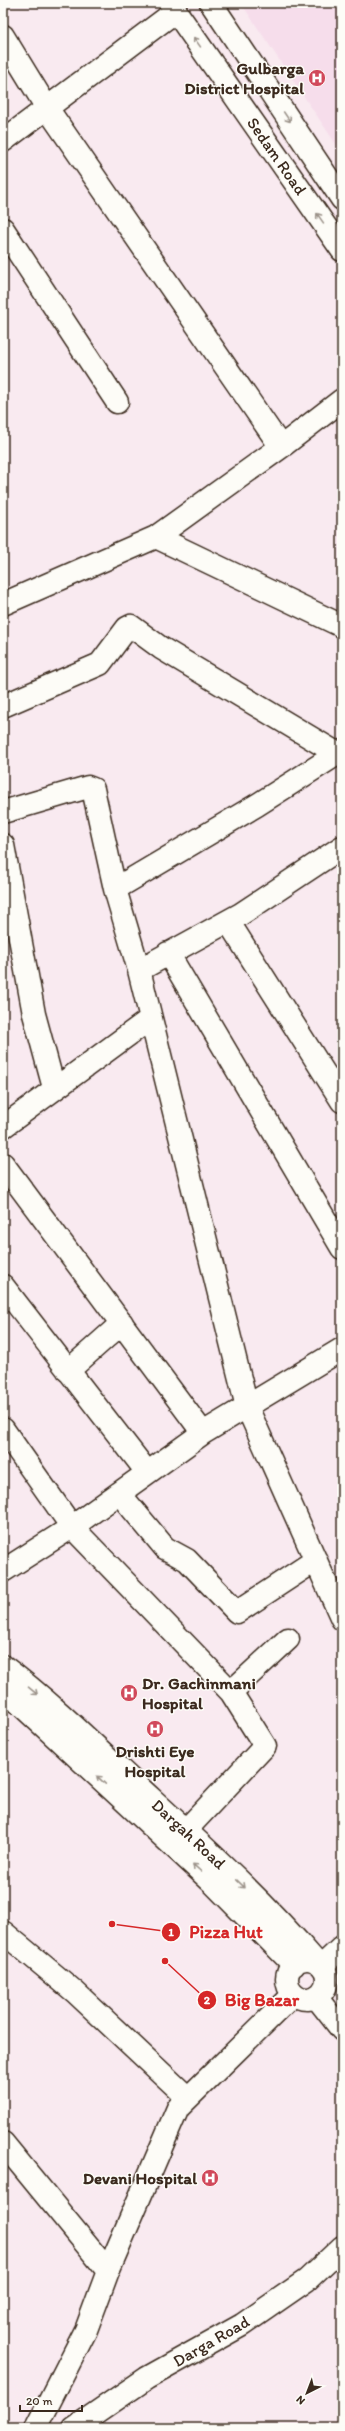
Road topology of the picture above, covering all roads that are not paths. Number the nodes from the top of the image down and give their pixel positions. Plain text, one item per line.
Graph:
1 (211, 3) edge
2 (173, 7) edge
3 (3, 36) edge
4 (47, 108) junction
5 (3, 141) edge
6 (342, 199) edge
7 (3, 229) edge
8 (342, 250) edge
9 (342, 400) edge
10 (117, 402) dead end
11 (281, 447) junction
12 (156, 537) junction
13 (3, 604) edge
14 (342, 626) edge
15 (3, 706) edge
16 (340, 752) edge
17 (3, 812) edge
18 (3, 844) edge
19 (342, 847) edge
20 (115, 889) junction
21 (228, 921) junction
22 (168, 953) junction
23 (139, 970) junction
24 (150, 1019) junction
25 (54, 1088) junction
26 (342, 1101) edge
27 (3, 1127) edge
28 (3, 1164) edge
29 (342, 1248) edge
30 (3, 1286) edge
31 (122, 1323) junction
32 (342, 1349) edge
33 (68, 1371) junction
34 (247, 1407) junction
35 (3, 1430) edge
36 (203, 1433) junction
37 (147, 1472) junction
38 (119, 1493) junction
39 (72, 1527) junction
40 (316, 1560) junction
41 (3, 1571) edge
42 (342, 1619) edge
43 (288, 1639) dead end
44 (3, 1666) edge
45 (3, 1692) edge
46 (231, 1692) junction
47 (186, 1830) junction
48 (3, 1932) edge
49 (342, 1947) edge
50 (294, 1965) junction
51 (321, 1966) junction
52 (342, 1991) edge
53 (294, 1994) junction
54 (316, 1997) junction
55 (342, 2030) edge
56 (188, 2098) junction
57 (3, 2144) edge
58 (342, 2248) edge
59 (108, 2271) junction
60 (36, 2428) edge
61 (74, 2428) edge

1 -> 6 street, Sedam Road
2 - 4 street
8 -> 2 street, Sedam Road
3 - 4 street
4 - 5 street
4 - 11 street
7 - 10 street
9 - 11 street
11 - 12 street
12 - 13 street
12 - 14 street
15 - 16 street
16 - 20 street
17 - 20 street
18 - 25 street
19 - 21 street
20 - 23 street
21 - 22 street
21 - 26 street
22 - 23 street
22 - 29 street
23 - 24 street
24 - 25 street
24 - 34 street
25 - 27 street
28 - 31 street
30 - 33 street
31 - 33 street
31 - 36 street
32 - 34 street
33 - 37 street
34 - 36 street
34 - 40 street
35 - 39 street
36 - 37 street
37 - 38 street
38 - 39 street
38 - 40 street
39 - 41 street
39 - 46 street
40 - 42 street
43 - 46 street
44 -> 47 street, Dargah Road
50 -> 45 street, Dargah Road
46 - 47 street
47 -> 51 street, Dargah Road
48 - 56 street
49 - 51 street
50 - 51 street
50 - 53 street
51 - 52 street, Dargah Road
51 - 54 street
53 - 54 street
53 - 56 street
54 - 55 street
56 - 59 street
57 - 59 street
58 - 61 street, Darga Road
59 - 60 street

